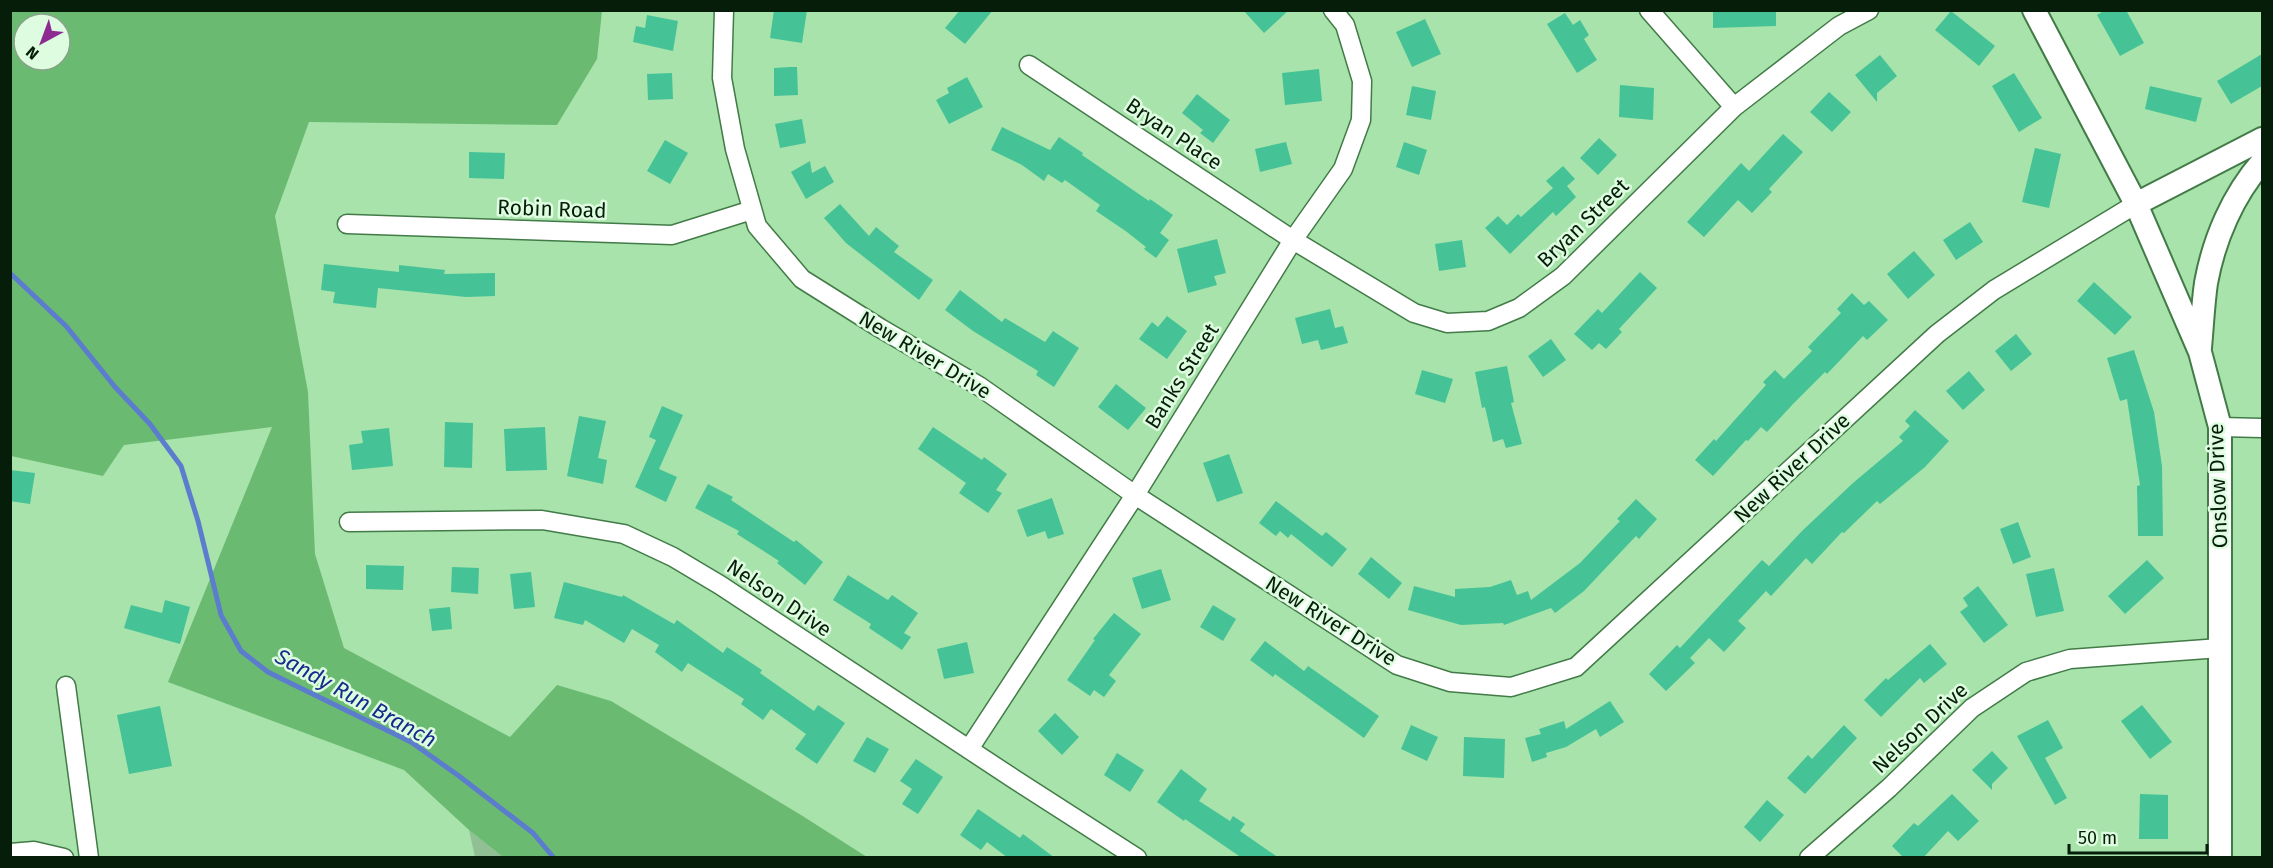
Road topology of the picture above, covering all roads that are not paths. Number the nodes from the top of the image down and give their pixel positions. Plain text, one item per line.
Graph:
1 (724, 10) edge
2 (1333, 10) edge
3 (1649, 10) edge
4 (1869, 10) edge
5 (2034, 10) edge
6 (1029, 65) dead end
7 (1734, 107) junction
8 (2262, 139) edge
9 (2262, 162) edge
10 (2136, 204) junction
11 (752, 210) junction
12 (347, 224) dead end
13 (1293, 240) junction
14 (2200, 352) junction
15 (2220, 427) junction
16 (2262, 428) edge
17 (1135, 495) junction
18 (349, 522) dead end
19 (2220, 648) junction
20 (66, 686) dead end
21 (969, 750) junction
22 (10, 853) edge
23 (64, 858) edge
24 (89, 858) edge
25 (1137, 858) edge
26 (1809, 858) edge
27 (2220, 858) edge

1 - 11 street, New River Drive
2 - 13 street, Banks Street
3 - 7 street
4 - 7 street, Bryan Street
5 - 10 street, Onslow Drive
6 - 13 street, Bryan Place
7 - 13 street, Bryan Street
8 - 10 street, New River Drive
9 - 14 street
10 - 14 street, Onslow Drive
10 - 17 street, New River Drive
11 - 12 street, Robin Road
11 - 17 street, New River Drive
13 - 17 street, Banks Street
14 - 15 street, Onslow Drive
15 - 16 street
15 - 19 street, Onslow Drive
17 - 21 street, Banks Street
18 - 21 street, Nelson Drive
19 - 26 street, Nelson Drive
19 - 27 street, Onslow Drive
20 - 24 street
21 - 25 street, Nelson Drive
22 - 23 street

